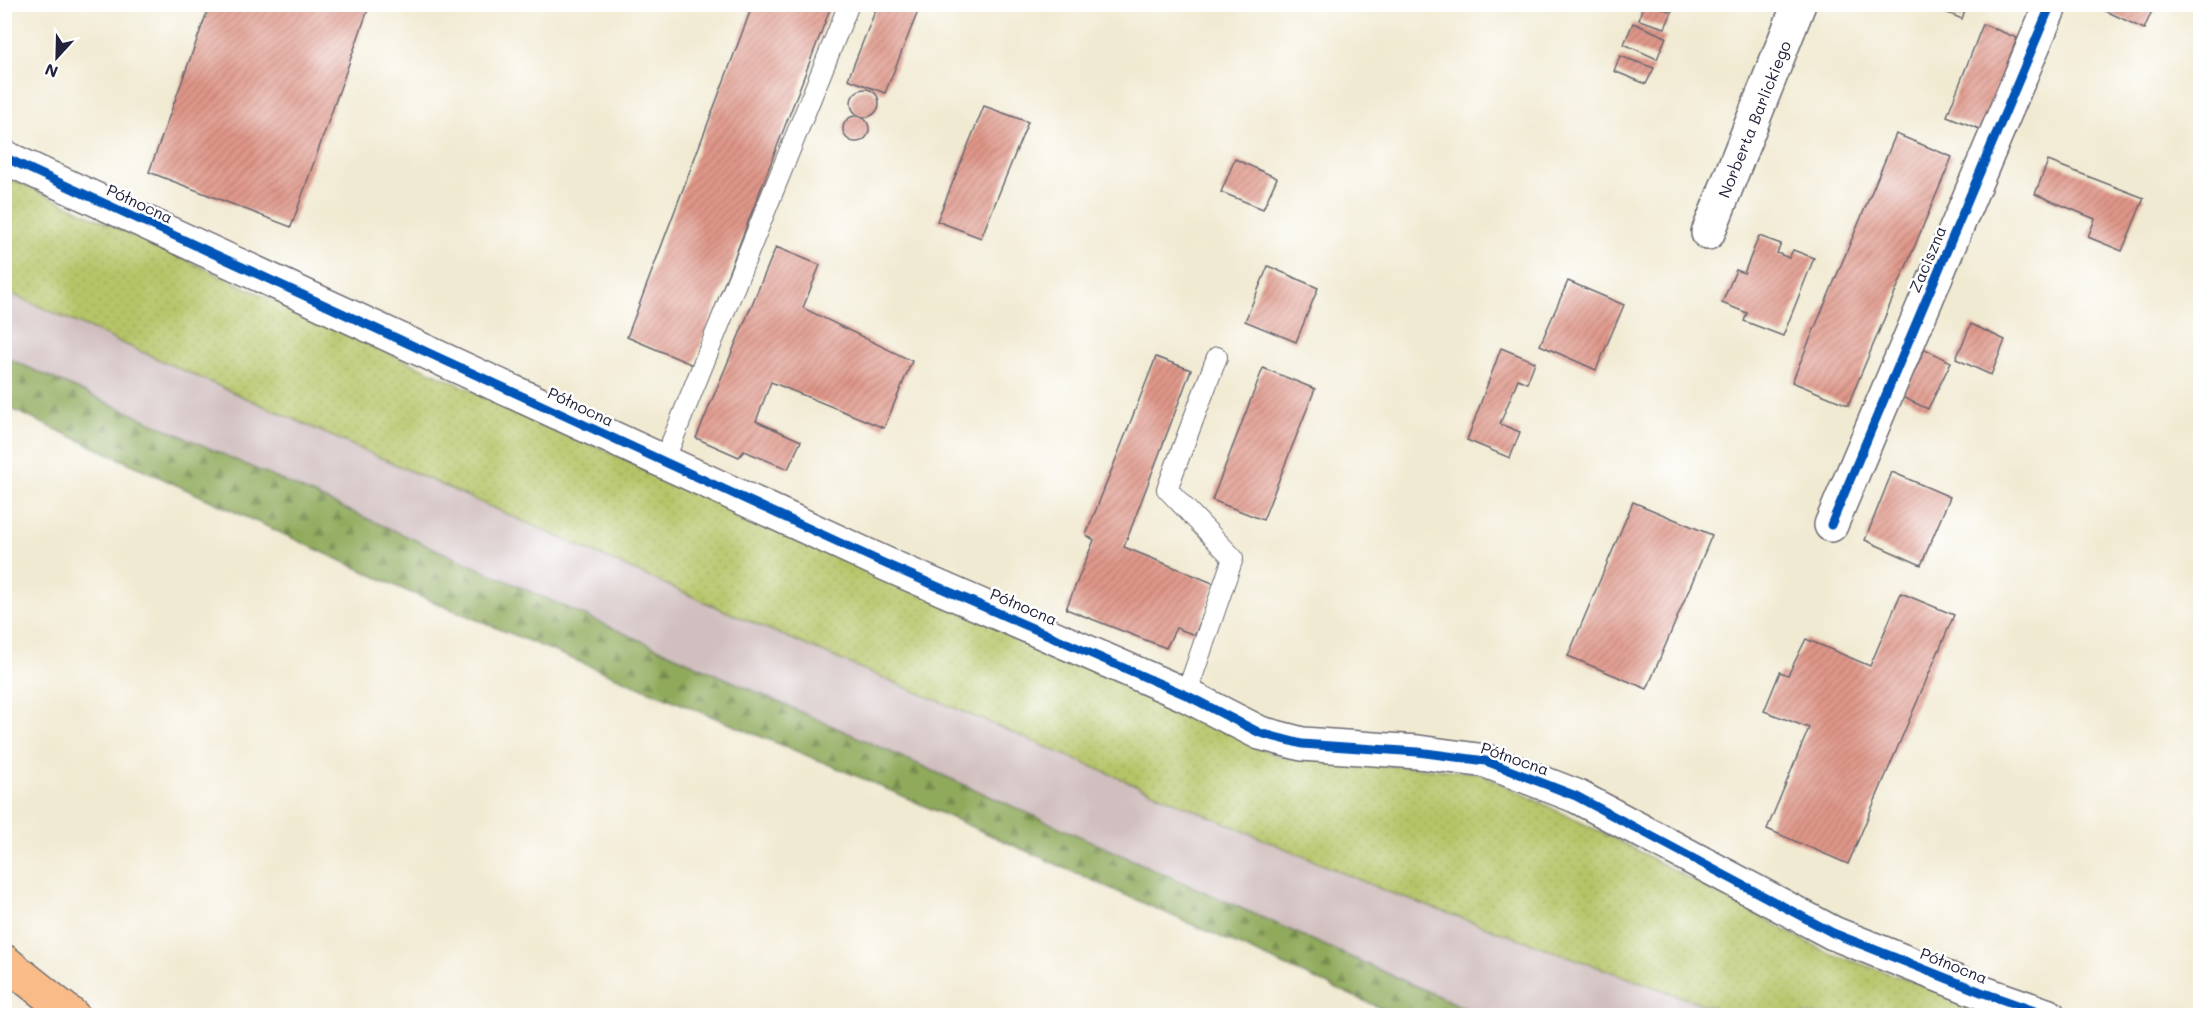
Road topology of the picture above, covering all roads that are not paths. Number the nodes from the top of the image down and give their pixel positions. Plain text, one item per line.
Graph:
1 (849, 4) edge
2 (1799, 4) edge
3 (2051, 4) edge
4 (4, 157) edge
5 (1708, 233) dead end
6 (1217, 357) dead end
7 (664, 461) junction
8 (1832, 525) dead end
9 (1186, 695) junction
10 (4, 961) edge
11 (73, 1016) edge
12 (2049, 1016) edge

1 - 7 lane
2 - 5 street, Norberta Barlickiego
3 - 8 street, Zaciszna
4 - 7 street, Północna
6 - 9 lane
7 - 9 street, Północna
9 - 12 street, Północna
10 - 11 main road

